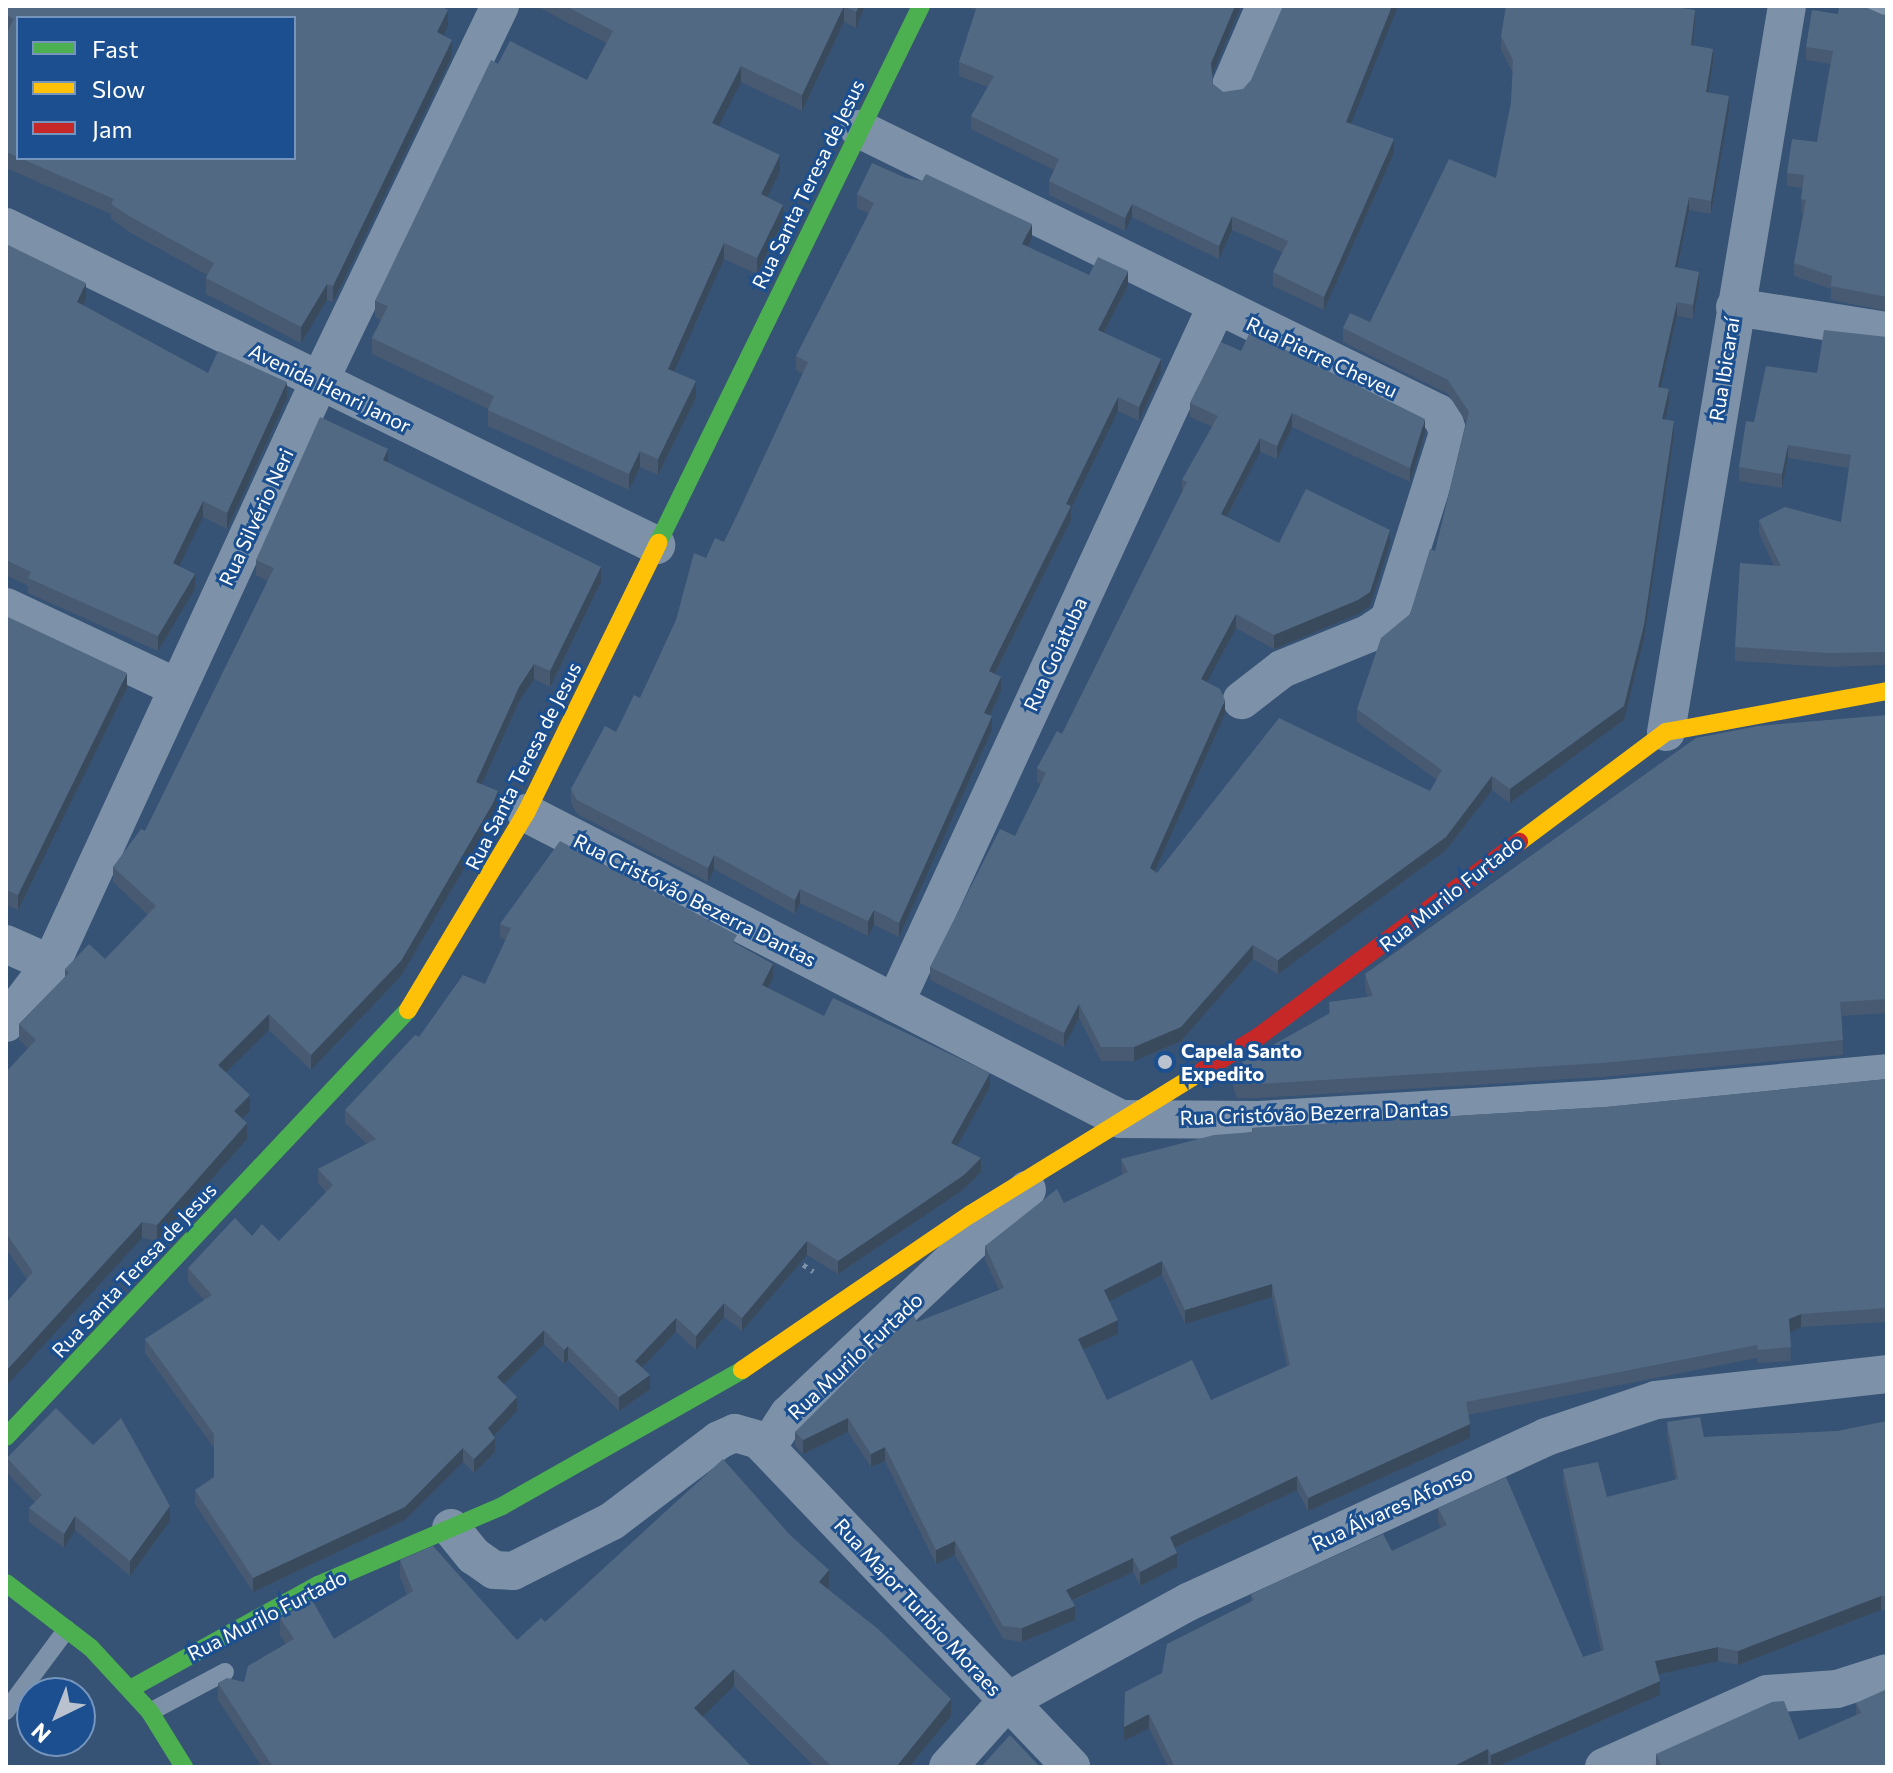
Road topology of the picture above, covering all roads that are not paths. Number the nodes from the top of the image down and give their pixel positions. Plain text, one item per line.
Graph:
1 (921, 6) edge
2 (1265, 6) edge
3 (1787, 6) edge
4 (490, 9) edge
5 (1231, 85) dead end
6 (859, 129) junction
7 (6, 227) edge
8 (1216, 307) junction
9 (1735, 307) junction
10 (1887, 331) edge
11 (318, 384) junction
12 (656, 545) junction
13 (6, 607) edge
14 (176, 687) junction
15 (1887, 691) edge
16 (1242, 700) dead end
17 (1666, 732) junction
18 (526, 813) junction
19 (6, 944) edge
20 (51, 964) junction
21 (895, 1003) junction
22 (6, 1023) edge
23 (1887, 1073) edge
24 (1121, 1119) junction
25 (1044, 1172) junction
26 (1887, 1374) edge
27 (6, 1437) edge
28 (768, 1446) junction
29 (451, 1528) junction
30 (6, 1583) edge
31 (67, 1629) junction
32 (205, 1644) junction
33 (225, 1672) junction
34 (1887, 1673) edge
35 (130, 1689) junction
36 (238, 1689) edge
37 (1006, 1702) junction
38 (6, 1711) edge
39 (150, 1712) junction
40 (184, 1767) edge
41 (948, 1767) edge
42 (1071, 1767) edge
43 (1604, 1767) edge

1 - 6 street, Rua Santa Teresa de Jesus
2 - 5 street
3 - 9 street, Rua Ibicaraí
4 - 11 street, Rua Silvério Neri
6 - 8 street, Rua Pierre Cheveu
6 - 12 street, Rua Santa Teresa de Jesus
7 - 11 street, Avenida Henri Janor
8 - 16 street, Rua Pierre Cheveu
8 - 21 street, Rua Goiatuba
9 - 10 street
9 - 17 street, Rua Ibicaraí
11 - 12 street, Avenida Henri Janor
11 - 14 street, Rua Silvério Neri
12 - 18 street, Rua Santa Teresa de Jesus
13 - 14 street
14 - 20 street, Rua Silvério Neri
15 - 17 street, Rua Murilo Furtado
17 - 24 street, Rua Murilo Furtado
18 - 21 street, Rua Cristóvão Bezerra Dantas
18 - 27 street, Rua Santa Teresa de Jesus
19 - 20 street
20 - 22 street, Rua Silvério Neri
21 - 24 street, Rua Cristóvão Bezerra Dantas
23 - 24 street, Rua Cristóvão Bezerra Dantas
24 - 25 street, Rua Murilo Furtado
25 - 28 street, Rua Murilo Furtado
25 - 29 street, Rua Murilo Furtado
26 - 37 street, Rua Álvares Afonso
28 - 29 street
28 - 37 street, Rua Major Turibio Moraes
29 - 32 street, Rua Murilo Furtado
30 - 31 street
31 - 35 street
31 - 38 lane
32 - 33 lane
32 - 35 street, Rua Murilo Furtado
33 - 36 lane
33 - 39 lane
34 - 43 street
35 - 39 street
37 - 41 street, Rua Álvares Afonso
37 - 42 street, Rua Major Turibio Moraes
39 - 40 street

